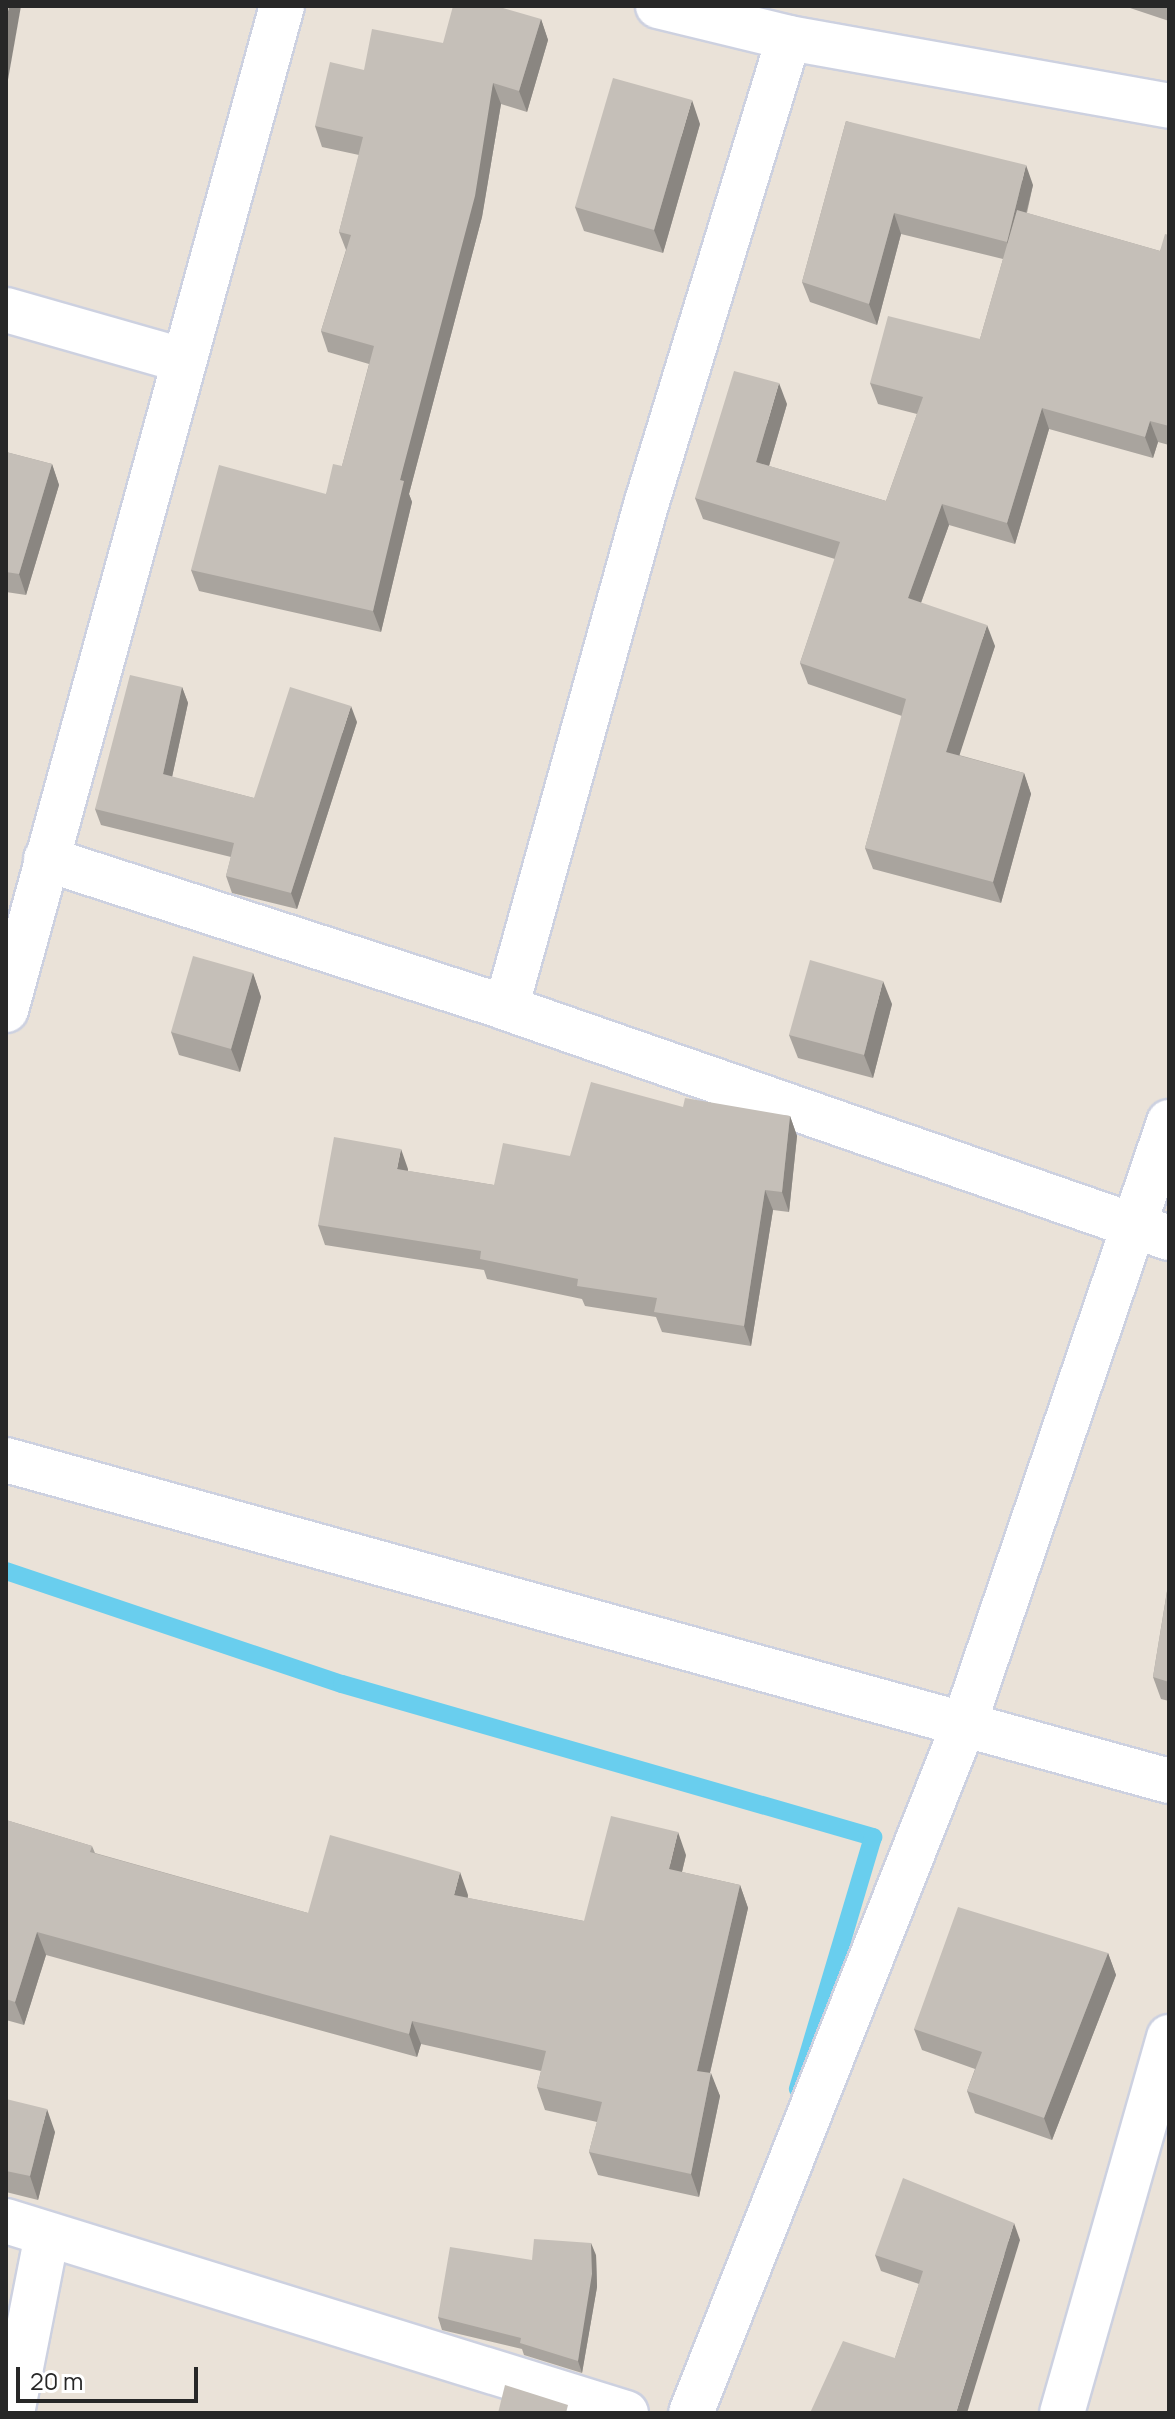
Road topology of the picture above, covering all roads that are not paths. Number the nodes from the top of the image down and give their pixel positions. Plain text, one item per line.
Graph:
1 (282, 6) edge
2 (658, 6) edge
3 (789, 38) junction
4 (1169, 106) edge
5 (6, 310) edge
6 (182, 360) junction
7 (46, 859) junction
8 (506, 1008) junction
9 (6, 1010) edge
10 (1169, 1122) edge
11 (1152, 1232) edge
12 (6, 1460) edge
13 (964, 1724) junction
14 (1169, 1781) edge
15 (1169, 2037) edge
16 (6, 2221) edge
17 (47, 2234) junction
18 (12, 2413) edge
19 (626, 2413) edge
20 (691, 2413) edge
21 (1062, 2413) edge

1 - 6 street
2 - 3 street
3 - 4 street
3 - 8 street
5 - 6 street
6 - 7 street
7 - 8 street
7 - 9 street
8 - 11 street
10 - 11 street
11 - 13 street
12 - 13 street
13 - 14 street
13 - 20 street
15 - 21 street
16 - 17 street
17 - 18 street
17 - 19 street

